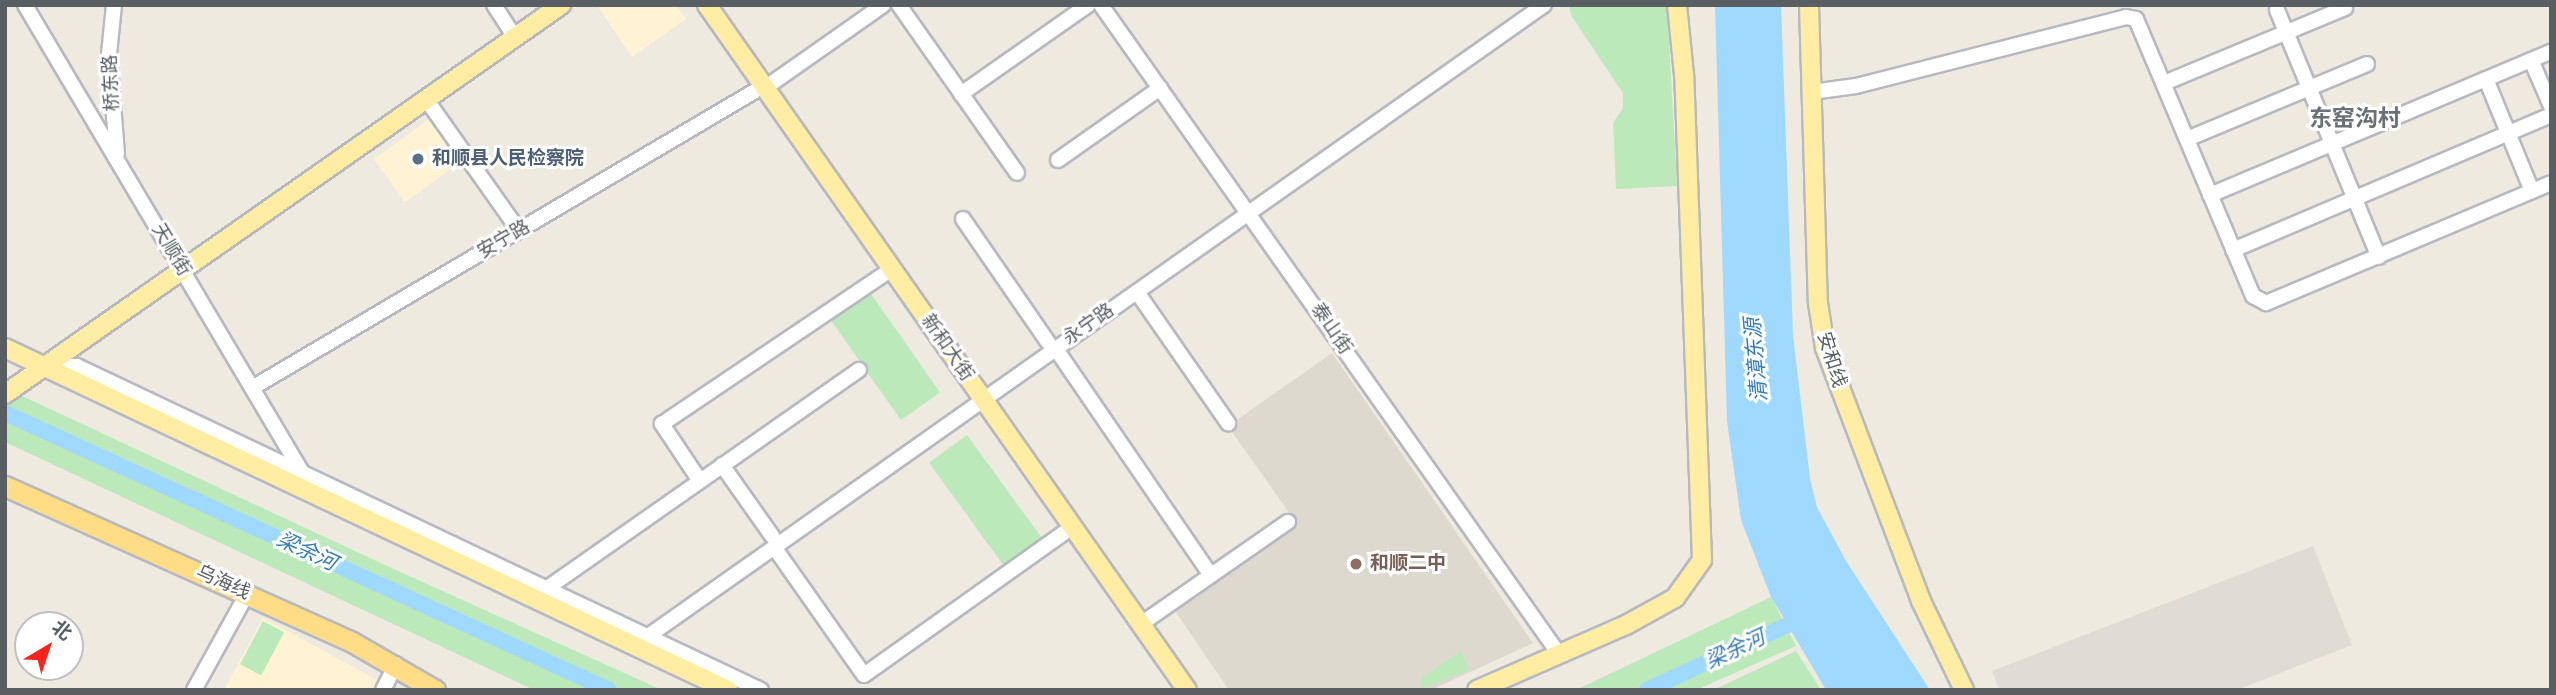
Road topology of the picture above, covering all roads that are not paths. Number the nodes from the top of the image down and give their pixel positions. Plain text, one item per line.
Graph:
1 (25, 5) edge
2 (114, 5) edge
3 (494, 5) edge
4 (548, 5) edge
5 (561, 5) edge
6 (695, 5) edge
7 (708, 5) edge
8 (883, 5) edge
9 (899, 5) edge
10 (1088, 5) edge
11 (1101, 5) edge
12 (1527, 5) edge
13 (1544, 5) edge
14 (1677, 5) edge
15 (1809, 5) edge
16 (2345, 8) dead end
17 (2277, 10) dead end
18 (511, 31) junction
19 (2286, 32) junction
20 (2551, 52) edge
21 (2530, 60) junction
22 (2367, 64) dead end
23 (2486, 79) junction
24 (2164, 83) junction
25 (1160, 88) junction
26 (2309, 88) junction
27 (760, 90) junction
28 (1812, 92) junction
29 (961, 94) junction
30 (426, 99) junction
31 (2551, 106) edge
32 (2551, 115) edge
33 (2508, 133) junction
34 (2187, 139) junction
35 (2332, 144) junction
36 (117, 160) junction
37 (1058, 160) dead end
38 (1017, 173) dead end
39 (2551, 183) edge
40 (2532, 191) junction
41 (2210, 195) junction
42 (2355, 198) junction
43 (1246, 209) junction
44 (963, 219) dead end
45 (519, 231) junction
46 (2233, 250) junction
47 (2379, 257) junction
48 (181, 266) junction
49 (883, 275) junction
50 (1137, 292) junction
51 (1052, 345) junction
52 (5, 348) edge
53 (41, 364) junction
54 (859, 370) dead end
55 (12, 385) edge
56 (252, 388) junction
57 (976, 398) junction
58 (1228, 423) dead end
59 (722, 466) junction
60 (303, 474) junction
61 (700, 481) junction
62 (5, 486) edge
63 (315, 495) junction
64 (1288, 522) dead end
65 (1065, 533) junction
66 (773, 542) junction
67 (1211, 575) junction
68 (546, 589) junction
69 (247, 594) junction
70 (1140, 624) junction
71 (635, 639) junction
72 (1559, 654) junction
73 (396, 664) junction
74 (194, 690) edge
75 (383, 690) edge
76 (435, 690) edge
77 (728, 690) edge
78 (761, 690) edge
79 (1174, 690) edge
80 (1187, 690) edge
81 (1477, 690) edge
82 (1964, 690) edge

1 - 36 street, 天顺街
2 - 36 street, 桥东路
3 - 18 street
4 - 18 main road
5 - 30 main road
6 - 27 main road, 新和大街
7 - 27 main road, 新和大街
8 - 27 street, 安宁路
9 - 29 street
10 - 29 street
11 - 25 street, 泰山街
12 - 43 street, 永宁路
13 - 43 street, 永宁路
14 - 72 main road
15 - 28 main road, 安和线
16 - 19 street
17 - 19 street
18 - 48 main road
19 - 24 street
19 - 26 street
20 - 21 street
21 - 23 street
21 - 31 street
22 - 26 street
23 - 33 street
23 - 35 street
24 - 28 street
24 - 34 street
25 - 37 street
25 - 43 street, 泰山街
26 - 34 street
26 - 35 street
27 - 45 street, 安宁路
27 - 49 main road, 新和大街
27 - 57 main road, 新和大街
28 - 82 main road, 安和线
29 - 38 street
30 - 45 street
30 - 48 main road
32 - 33 street
33 - 40 street
33 - 42 street
34 - 41 street
35 - 41 street
35 - 42 street
36 - 48 street, 天顺街
39 - 40 street
40 - 47 street
41 - 46 street
42 - 46 street
42 - 47 street
43 - 50 street, 永宁路
43 - 51 street, 永宁路
43 - 72 street, 泰山街
44 - 51 street
45 - 56 street, 安宁路
46 - 47 street
48 - 53 main road
48 - 56 street, 天顺街
49 - 57 main road, 新和大街
49 - 61 street
50 - 51 street, 永宁路
50 - 58 street
51 - 57 street, 永宁路
51 - 67 street
52 - 53 main road
53 - 55 main road
53 - 60 street
53 - 63 main road
54 - 59 street
56 - 60 street, 天顺街
57 - 65 main road, 新和大街
57 - 66 street, 永宁路
57 - 70 main road, 新和大街
59 - 61 street
59 - 66 street
60 - 63 street, 天顺街
60 - 68 street
61 - 68 street
62 - 69 highway, 乌海线
63 - 71 main road
64 - 67 street
65 - 66 street
65 - 79 main road, 新和大街
66 - 71 street, 永宁路
67 - 70 street
68 - 71 street
69 - 73 highway, 乌海线
69 - 74 street
70 - 80 main road, 新和大街
71 - 77 main road
71 - 78 street
72 - 81 main road
73 - 75 street
73 - 76 highway, 乌海线

